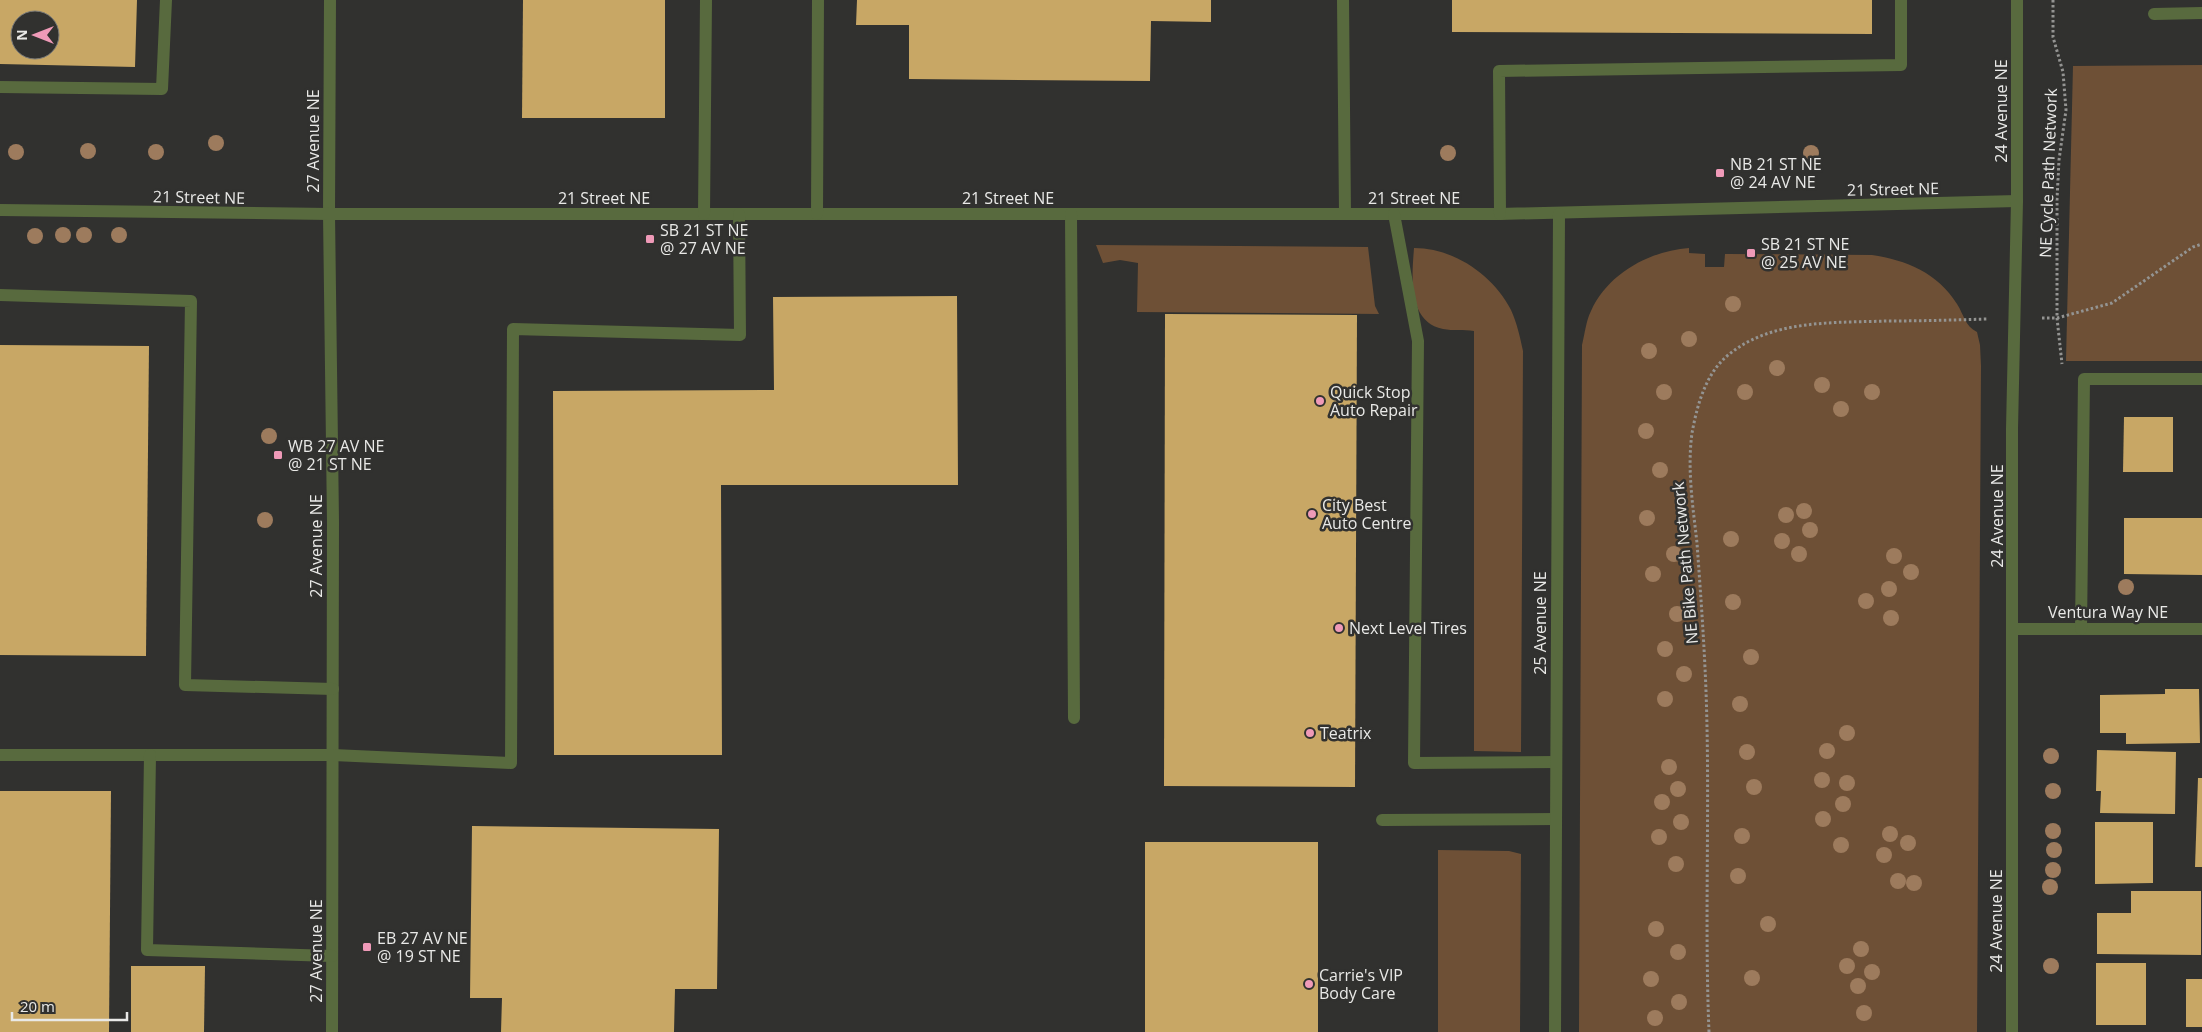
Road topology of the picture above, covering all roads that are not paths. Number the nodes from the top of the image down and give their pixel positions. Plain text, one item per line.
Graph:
1 (166, 0) edge
2 (330, 0) edge
3 (706, 0) edge
4 (818, 0) edge
5 (1343, 0) edge
6 (1901, 0) edge
7 (2017, 0) edge
8 (2202, 13) edge
9 (2154, 14) dead end
10 (0, 86) edge
11 (2017, 202) junction
12 (0, 210) edge
13 (329, 214) junction
14 (704, 214) junction
15 (738, 214) junction
16 (817, 214) junction
17 (1071, 214) junction
18 (1345, 214) junction
19 (1394, 214) junction
20 (1500, 214) junction
21 (1558, 214) junction
22 (0, 295) edge
23 (2202, 379) edge
24 (2014, 628) junction
25 (2082, 628) junction
26 (2202, 629) edge
27 (333, 689) junction
28 (1074, 718) dead end
29 (0, 754) edge
30 (150, 755) junction
31 (333, 755) junction
32 (1556, 762) junction
33 (1556, 819) junction
34 (1382, 820) dead end
35 (332, 956) junction
36 (332, 1032) edge
37 (1555, 1032) edge
38 (2012, 1032) edge

1 - 10 street
2 - 13 street, 27 Avenue NE
3 - 14 street
4 - 16 street
5 - 18 street
6 - 20 street
7 - 11 street, 24 Avenue NE
8 - 9 street
11 - 21 street, 21 Street NE
11 - 24 street, 24 Avenue NE
12 - 13 street, 21 Street NE
13 - 14 street, 21 Street NE
13 - 27 street, 27 Avenue NE
14 - 15 street, 21 Street NE
15 - 16 street, 21 Street NE
15 - 31 street
16 - 17 street, 21 Street NE
17 - 18 street, 21 Street NE
17 - 28 street
18 - 19 street, 21 Street NE
19 - 20 street, 21 Street NE
19 - 32 street
20 - 21 street, 21 Street NE
21 - 32 street, 25 Avenue NE
22 - 27 street
23 - 25 street
24 - 25 street, Ventura Way NE
24 - 38 street, 24 Avenue NE
25 - 26 street, Ventura Way NE
27 - 31 street, 27 Avenue NE
29 - 30 street
30 - 31 street
30 - 35 street
31 - 35 street, 27 Avenue NE
32 - 33 street, 25 Avenue NE
33 - 34 street
33 - 37 street, 25 Avenue NE
35 - 36 street, 27 Avenue NE

